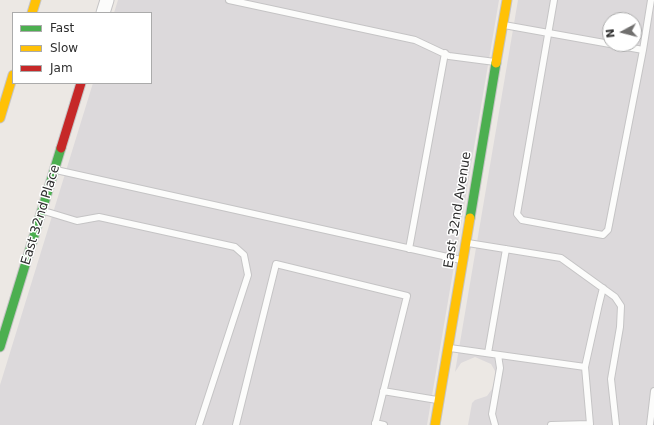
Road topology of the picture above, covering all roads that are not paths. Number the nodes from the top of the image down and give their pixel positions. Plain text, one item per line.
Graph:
1 (36, 0) edge
2 (107, 0) edge
3 (229, 0) edge
4 (507, 0) edge
5 (554, 0) edge
6 (650, 0) edge
7 (32, 12) edge
8 (103, 12) edge
9 (502, 25) junction
10 (548, 33) junction
11 (602, 43) edge
12 (643, 50) joint
13 (445, 54) junction
14 (496, 63) junction
15 (12, 78) edge
16 (81, 84) edge
17 (0, 118) edge
18 (54, 170) junction
19 (42, 210) junction
20 (466, 243) junction
21 (409, 249) junction
22 (506, 249) junction
23 (463, 261) junction
24 (603, 288) junction
25 (0, 347) edge
26 (448, 348) junction
27 (488, 353) junction
28 (498, 355) junction
29 (585, 368) junction
30 (383, 391) junction
31 (654, 391) edge
32 (439, 401) junction
33 (375, 424) edge
34 (198, 425) edge
35 (236, 425) edge
36 (384, 425) edge
37 (435, 425) edge
38 (495, 425) edge
39 (551, 425) edge
40 (616, 425) edge
41 (650, 425) edge

1 - 7 main road
2 - 8 street
3 - 13 lane
4 - 9 main road, East 32nd Avenue
5 - 10 lane
6 - 12 lane
9 - 10 lane
9 - 14 main road, East 32nd Avenue
10 - 11 lane
10 - 12 lane
13 - 14 lane
13 - 21 lane
14 - 20 main road, East 32nd Avenue
15 - 17 main road
16 - 18 main road, East 32nd Place
18 - 19 main road, East 32nd Place
18 - 21 lane
19 - 25 main road, East 32nd Place
19 - 34 lane
20 - 22 lane
20 - 23 main road, East 32nd Avenue
21 - 23 lane
22 - 24 lane
22 - 27 lane
23 - 26 main road, East 32nd Avenue
24 - 29 lane
24 - 40 lane
26 - 27 lane
26 - 32 main road, East 32nd Avenue
27 - 28 lane
28 - 29 lane
28 - 38 lane
29 - 39 lane
30 - 32 lane
30 - 33 lane
30 - 35 lane
31 - 41 lane
32 - 37 main road, East 32nd Avenue
33 - 36 lane

